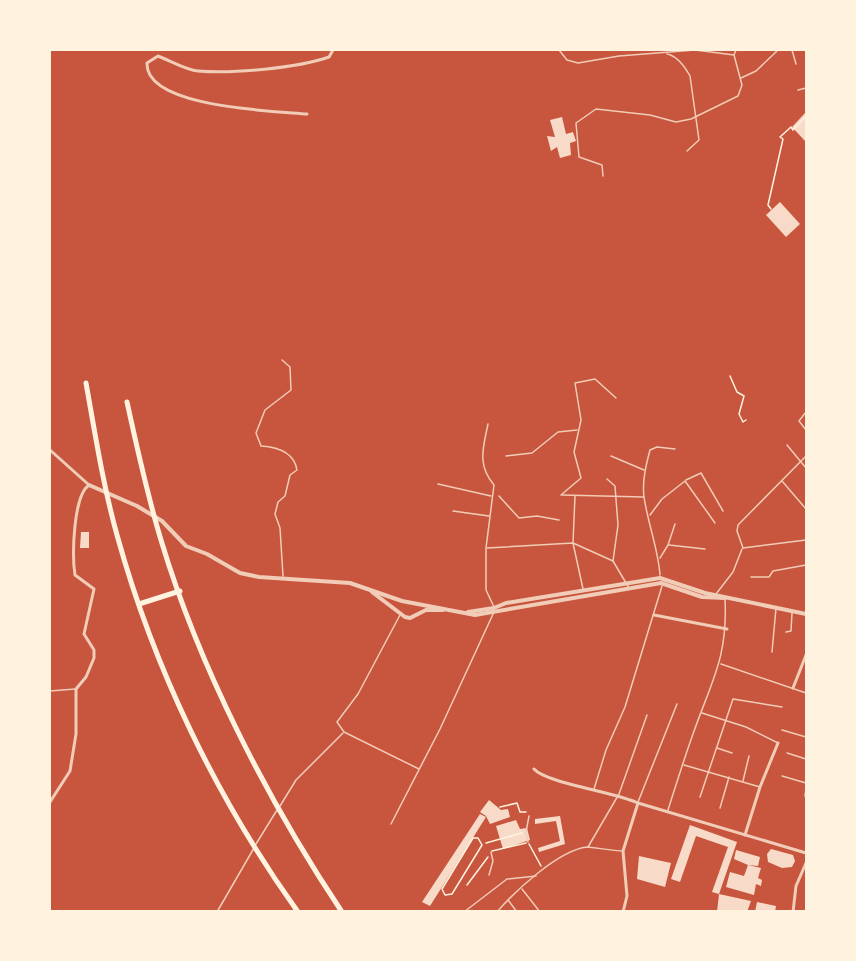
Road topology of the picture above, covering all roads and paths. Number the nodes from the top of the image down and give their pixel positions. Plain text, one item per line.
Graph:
1 (333, 50) edge
2 (559, 50) edge
3 (736, 50) edge
4 (778, 50) edge
5 (792, 50) edge
6 (663, 54) junction
7 (734, 55) junction
8 (795, 64) dead end
9 (740, 78) junction
10 (807, 88) edge
11 (798, 90) dead end
12 (307, 114) dead end
13 (697, 115) junction
14 (807, 116) edge
15 (687, 151) dead end
16 (603, 176) dead end
17 (771, 209) dead end
18 (282, 360) dead end
19 (730, 376) dead end
20 (86, 383) dead end
21 (616, 398) dead end
22 (127, 402) dead end
23 (807, 412) edge
24 (746, 420) dead end
25 (488, 424) dead end
26 (577, 430) junction
27 (807, 430) edge
28 (787, 445) dead end
29 (675, 449) dead end
30 (50, 450) edge
31 (506, 456) dead end
32 (611, 456) dead end
33 (807, 456) edge
34 (800, 460) junction
35 (807, 468) edge
36 (645, 471) junction
37 (607, 479) dead end
38 (781, 480) junction
39 (685, 481) junction
40 (438, 484) dead end
41 (89, 485) junction
42 (492, 496) junction
43 (499, 496) dead end
44 (575, 496) junction
45 (616, 496) junction
46 (644, 497) junction
47 (807, 509) edge
48 (453, 511) dead end
49 (723, 511) dead end
50 (649, 515) junction
51 (490, 516) junction
52 (559, 520) dead end
53 (715, 523) dead end
54 (675, 524) dead end
55 (807, 540) edge
56 (573, 543) junction
57 (668, 545) junction
58 (486, 548) junction
59 (742, 548) junction
60 (705, 549) dead end
61 (613, 561) junction
62 (659, 561) junction
63 (807, 565) edge
64 (750, 577) dead end
65 (283, 578) junction
66 (661, 580) junction
67 (629, 586) junction
68 (363, 587) junction
69 (583, 590) junction
70 (180, 591) junction
71 (715, 595) junction
72 (725, 598) junction
73 (139, 604) junction
74 (776, 608) junction
75 (454, 610) junction
76 (494, 610) junction
77 (792, 611) junction
78 (807, 614) edge
79 (401, 615) junction
80 (654, 615) junction
81 (727, 629) junction
82 (786, 632) dead end
83 (772, 652) dead end
84 (806, 655) edge
85 (720, 664) junction
86 (793, 688) junction
87 (76, 689) junction
88 (50, 691) edge
89 (807, 693) edge
90 (677, 704) dead end
91 (783, 707) dead end
92 (702, 713) junction
93 (647, 715) dead end
94 (726, 721) junction
95 (782, 730) dead end
96 (344, 732) junction
97 (807, 737) edge
98 (778, 743) joint
99 (716, 748) junction
100 (732, 753) dead end
101 (787, 753) dead end
102 (749, 756) dead end
103 (807, 759) edge
104 (683, 765) junction
105 (534, 769) dead end
106 (420, 770) junction
107 (708, 771) junction
108 (783, 776) dead end
109 (729, 777) junction
110 (743, 781) junction
111 (807, 783) edge
112 (760, 787) junction
113 (807, 788) edge
114 (594, 789) junction
115 (619, 794) junction
116 (805, 796) dead end
117 (700, 797) dead end
118 (50, 802) edge
119 (638, 803) junction
120 (500, 807) dead end
121 (720, 808) dead end
122 (668, 811) junction
123 (526, 812) dead end
124 (529, 816) dead end
125 (391, 824) dead end
126 (526, 832) junction
127 (745, 835) junction
128 (478, 838) joint
129 (528, 842) joint
130 (486, 843) dead end
131 (587, 847) junction
132 (623, 851) junction
133 (491, 852) dead end
134 (807, 853) edge
135 (807, 863) edge
136 (543, 869) junction
137 (489, 875) dead end
138 (538, 875) junction
139 (522, 888) junction
140 (508, 899) junction
141 (217, 912) edge
142 (298, 912) edge
143 (342, 912) edge
144 (464, 912) edge
145 (497, 912) edge
146 (517, 912) edge
147 (540, 912) edge
148 (623, 912) edge
149 (793, 912) edge

1 - 12 street
2 - 6 lane
3 - 7 lane
4 - 9 lane
5 - 8 lane
6 - 7 lane
6 - 13 lane
7 - 9 lane
9 - 13 lane
10 - 11 lane
13 - 15 lane
13 - 16 lane
14 - 17 path
18 - 65 lane
19 - 24 path
20 - 73 highway
21 - 26 lane
22 - 70 highway
23 - 27 lane
25 - 42 lane
26 - 31 lane
26 - 44 lane
28 - 34 lane
29 - 36 lane
30 - 41 street
32 - 36 lane
33 - 34 lane
34 - 35 lane
34 - 38 lane
36 - 46 lane
37 - 45 lane
38 - 47 lane
38 - 59 lane
39 - 49 lane
39 - 50 lane
39 - 53 lane
40 - 42 lane
41 - 65 street
41 - 87 street
42 - 51 lane
43 - 52 lane
44 - 45 lane
44 - 56 lane
45 - 46 lane
45 - 61 lane
46 - 50 lane
48 - 51 lane
50 - 62 lane
51 - 58 lane
54 - 57 lane
55 - 59 lane
56 - 58 lane
56 - 61 lane
56 - 69 lane
57 - 60 lane
57 - 62 lane
58 - 76 lane
59 - 71 lane
61 - 67 lane
62 - 66 lane
63 - 64 lane
65 - 68 street
66 - 67 street
66 - 71 street
66 - 72 street
66 - 80 lane
67 - 69 street
67 - 76 street
68 - 75 street
68 - 79 street
69 - 76 street
70 - 73 highway
70 - 143 highway
71 - 72 street
72 - 74 street
72 - 81 lane
73 - 142 highway
74 - 77 street
74 - 83 lane
75 - 76 street
75 - 79 street
76 - 106 lane
77 - 78 street
77 - 82 lane
79 - 96 lane
80 - 81 street
80 - 114 lane
81 - 85 lane
84 - 86 street
85 - 86 lane
85 - 92 lane
86 - 89 lane
87 - 88 lane
87 - 118 street
90 - 119 lane
91 - 94 lane
92 - 94 lane
92 - 104 lane
93 - 115 lane
94 - 98 lane
94 - 99 lane
95 - 97 lane
96 - 106 lane
96 - 141 lane
98 - 112 street
99 - 100 lane
99 - 107 lane
101 - 103 lane
102 - 110 lane
104 - 107 lane
104 - 122 lane
105 - 114 street
106 - 125 lane
107 - 109 lane
107 - 117 lane
108 - 111 lane
109 - 110 lane
109 - 121 lane
110 - 112 lane
112 - 127 street
113 - 116 lane
114 - 115 street
115 - 119 street
115 - 131 lane
119 - 122 street
119 - 132 street
120 - 123 path
122 - 127 street
124 - 126 lane
126 - 129 lane
126 - 130 path
127 - 134 street
128 - 128 path
129 - 136 path
131 - 132 lane
131 - 136 lane
132 - 148 street
133 - 137 lane
135 - 149 street
136 - 138 lane
138 - 139 lane
138 - 144 lane
139 - 140 lane
139 - 147 lane
140 - 145 lane
140 - 146 lane

